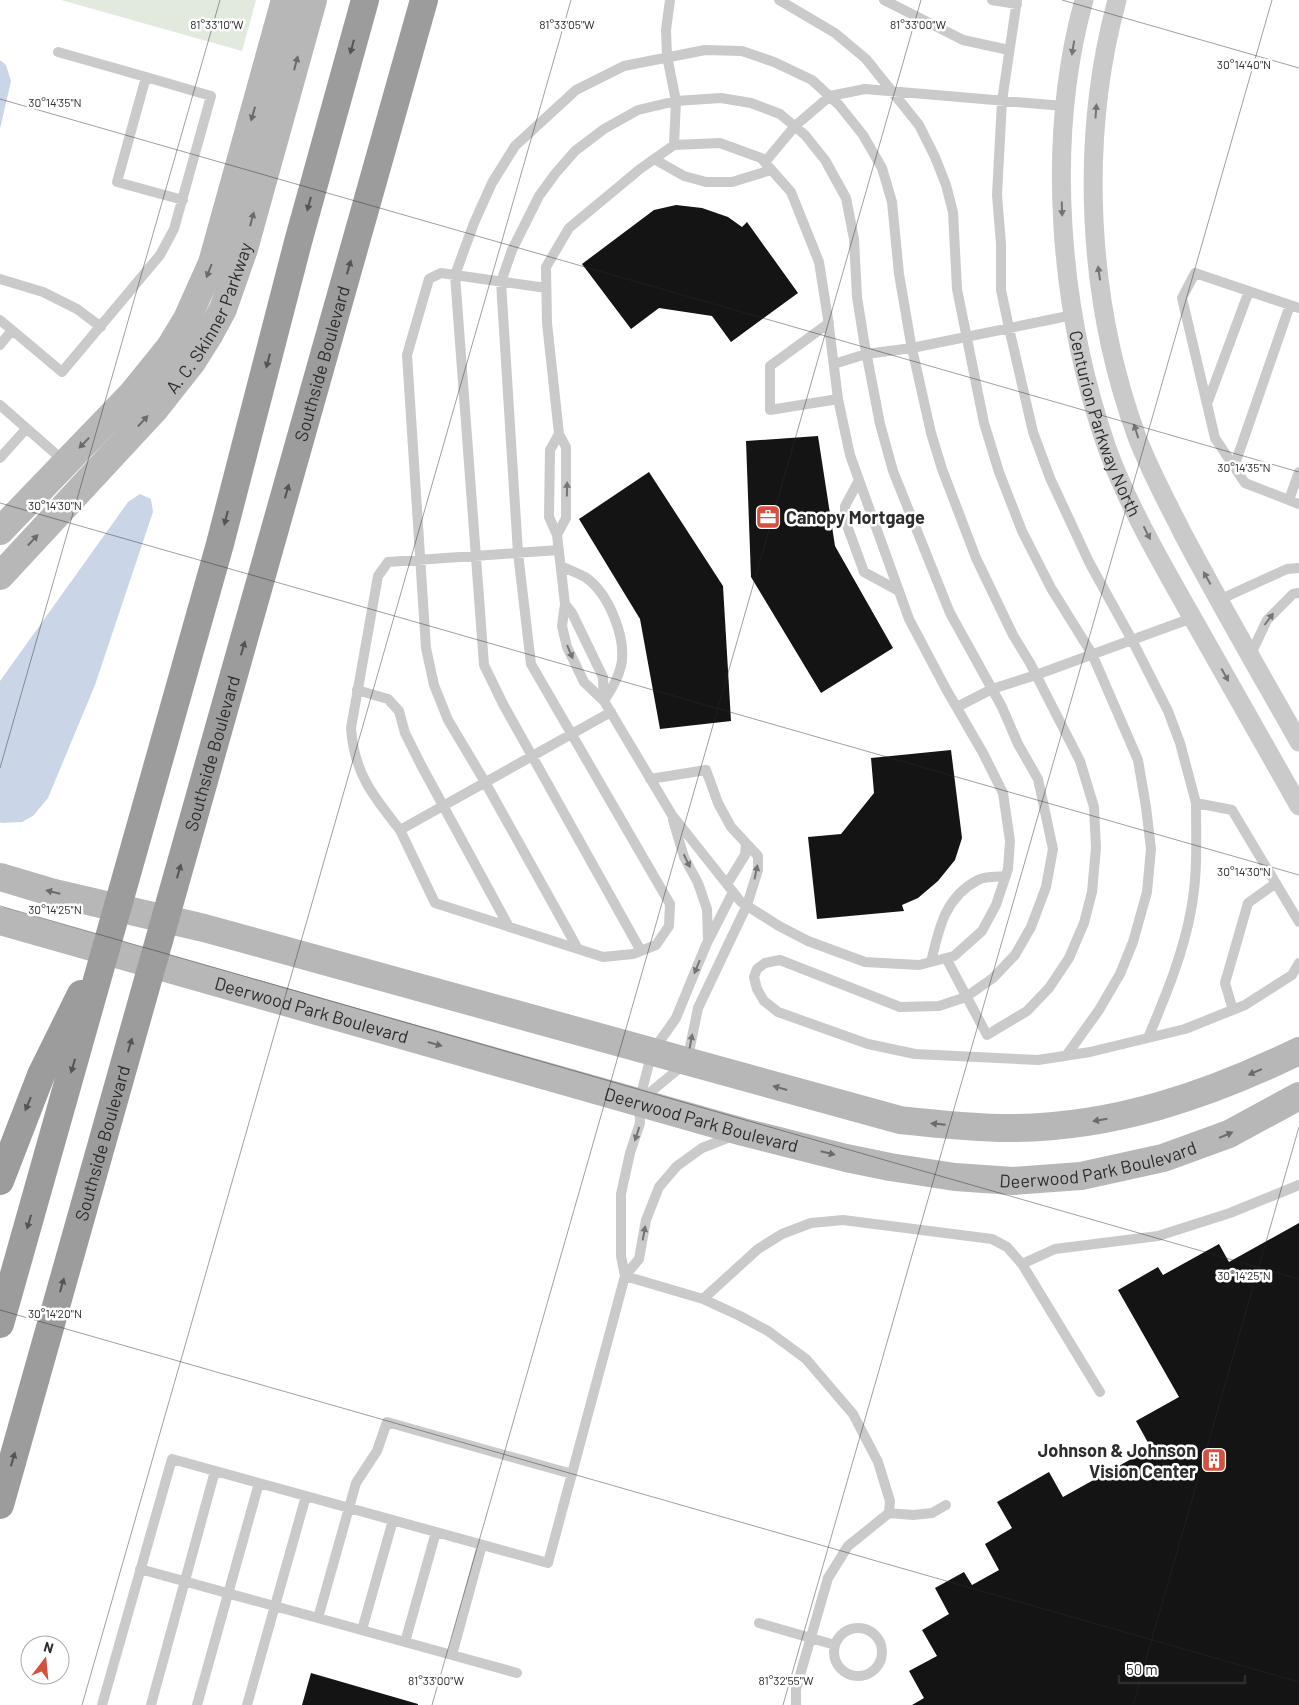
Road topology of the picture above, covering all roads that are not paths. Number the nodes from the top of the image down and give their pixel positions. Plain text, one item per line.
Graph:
1 (286, 0) edge
2 (313, 0) edge
3 (365, 0) edge
4 (424, 0) edge
5 (670, 0) edge
6 (779, 0) edge
7 (884, 0) edge
8 (992, 0) edge
9 (1084, 0) edge
10 (1117, 0) edge
11 (1017, 2) edge
12 (1009, 50) junction
13 (58, 52) dead end
14 (667, 56) junction
15 (146, 77) junction
16 (889, 90) junction
17 (830, 96) junction
18 (676, 101) junction
19 (1002, 101) junction
20 (1064, 106) junction
21 (795, 126) junction
22 (674, 145) junction
23 (654, 158) junction
24 (768, 166) junction
25 (183, 200) junction
26 (455, 275) junction
27 (0, 279) edge
28 (501, 282) junction
29 (546, 288) junction
30 (1249, 291) junction
31 (1295, 306) edge
32 (1105, 310) junction
33 (1073, 315) junction
34 (0, 320) edge
35 (828, 323) junction
36 (101, 327) junction
37 (1010, 328) junction
38 (12, 330) junction
39 (967, 337) junction
40 (0, 345) edge
41 (912, 348) junction
42 (866, 354) junction
43 (834, 364) junction
44 (838, 399) junction
45 (1207, 404) junction
46 (0, 405) edge
47 (26, 429) junction
48 (559, 434) junction
49 (0, 458) edge
50 (66, 463) junction
51 (1234, 467) junction
52 (1299, 472) edge
53 (859, 480) junction
54 (1294, 502) edge
55 (0, 532) edge
56 (557, 535) junction
57 (559, 550) junction
58 (518, 552) junction
59 (475, 556) junction
60 (420, 559) junction
61 (561, 566) junction
62 (1299, 568) edge
63 (0, 576) edge
64 (899, 591) junction
65 (1299, 593) edge
66 (1219, 600) junction
67 (565, 604) junction
68 (1192, 618) junction
69 (1132, 640) junction
70 (1092, 654) junction
71 (1250, 656) junction
72 (1036, 675) junction
73 (992, 689) junction
74 (357, 690) junction
75 (604, 701) junction
76 (956, 707) junction
77 (611, 712) junction
78 (572, 733) junction
79 (1299, 742) edge
80 (532, 756) junction
81 (650, 779) junction
82 (485, 782) junction
83 (1196, 803) junction
84 (443, 806) junction
85 (1299, 806) edge
86 (672, 815) junction
87 (400, 830) junction
88 (746, 844) junction
89 (1006, 876) junction
90 (0, 878) edge
91 (1276, 883) junction
92 (730, 888) junction
93 (746, 905) junction
94 (118, 907) junction
95 (165, 918) junction
96 (0, 921) edge
97 (1299, 922) edge
98 (510, 927) junction
99 (708, 940) junction
100 (578, 949) junction
101 (641, 950) junction
102 (105, 951) junction
103 (946, 958) junction
104 (931, 962) junction
105 (1299, 963) edge
106 (152, 965) junction
107 (966, 997) junction
108 (1233, 1010) junction
109 (1148, 1038) junction
110 (1299, 1051) edge
111 (652, 1052) junction
112 (1066, 1056) junction
113 (687, 1062) junction
114 (1299, 1096) edge
115 (639, 1102) junction
116 (743, 1132) junction
117 (0, 1180) edge
118 (1299, 1185) edge
119 (1022, 1264) junction
120 (625, 1276) junction
121 (703, 1299) junction
122 (0, 1324) edge
123 (1100, 1392) dead end
124 (215, 1471) junction
125 (572, 1474) junction
126 (259, 1483) junction
127 (306, 1496) junction
128 (946, 1505) dead end
129 (0, 1506) edge
130 (349, 1508) junction
131 (889, 1513) junction
132 (394, 1520) junction
133 (436, 1532) junction
134 (482, 1545) junction
135 (140, 1569) junction
136 (186, 1582) junction
137 (229, 1593) junction
138 (275, 1606) junction
139 (318, 1618) junction
140 (759, 1623) dead end
141 (362, 1630) junction
142 (812, 1639) junction
143 (405, 1642) junction
144 (835, 1644) junction
145 (452, 1655) junction
146 (516, 1673) dead end
147 (102, 1705) edge
148 (151, 1705) edge
149 (197, 1705) edge
150 (246, 1705) edge
151 (796, 1705) edge

1 -> 50 main road, A. C. Skinner Parkway
63 -> 2 main road, A. C. Skinner Parkway
3 -> 94 highway
95 -> 4 highway, Southside Boulevard
5 - 14 lane
6 - 16 lane
7 - 12 lane
8 - 11 lane
9 -> 20 street, Centurion Parkway North
32 -> 10 street, Centurion Parkway North
11 - 12 lane
12 - 19 lane
13 - 15 lane
14 - 17 lane
14 - 18 lane
14 - 26 lane
15 - 25 lane
15 - 25 lane
16 - 17 lane
16 - 19 lane
16 - 39 lane
17 - 21 lane
17 - 41 lane
18 - 21 lane
18 - 22 lane
18 - 28 lane
19 - 20 lane
19 - 37 lane
20 -> 33 street, Centurion Parkway North
21 - 24 lane
21 - 42 lane
22 - 23 lane
22 - 24 lane
23 - 24 lane
23 - 29 lane
24 - 35 lane
25 - 36 lane
26 - 28 lane
26 - 59 lane
26 - 60 lane
27 - 36 lane
28 - 29 lane
28 - 58 lane
29 - 48 lane
30 - 31 lane
30 - 45 lane
30 - 45 lane
31 - 51 lane
32 - 33 street
66 -> 32 street, Centurion Parkway North
33 - 37 lane
33 -> 68 street, Centurion Parkway North
34 - 38 lane
35 - 43 lane
35 - 44 lane
36 - 38 lane
37 - 39 lane
37 - 69 lane
38 - 40 lane
39 - 41 lane
39 - 70 lane
41 - 42 lane
41 - 72 lane
42 - 43 lane
42 - 73 lane
43 - 44 lane
44 - 53 lane
45 - 51 lane
46 - 47 lane
47 - 49 lane
47 - 50 lane
56 -> 48 lane
48 - 56 lane
50 - 55 main road, A. C. Skinner Parkway
51 - 54 lane
52 - 54 lane
53 - 64 lane
53 - 64 lane
56 - 57 lane
57 - 58 lane
57 - 61 lane
58 - 59 lane
58 - 78 lane
59 - 60 lane
59 - 80 lane
60 - 74 lane
60 - 82 lane
61 - 67 lane
61 - 75 lane
62 - 66 lane
64 - 76 lane
71 -> 65 lane
66 - 71 street, Centurion Parkway North
67 - 75 lane
67 -> 75 lane
68 - 69 lane
68 -> 85 street, Centurion Parkway North
69 - 70 lane
69 - 83 lane
70 - 72 lane
70 - 112 lane
71 - 79 street, Centurion Parkway North
72 - 73 lane
72 - 107 lane
73 - 76 lane
73 - 107 lane
74 - 84 lane
74 - 87 lane
75 - 77 lane
76 - 89 lane
77 - 78 lane
77 - 81 lane
78 - 80 lane
78 - 101 lane
80 - 82 lane
80 - 101 lane
81 - 86 lane
81 - 88 lane
82 - 84 lane
82 - 100 lane
83 - 91 lane
83 - 109 lane
84 - 87 lane
84 - 98 lane
86 - 92 lane
86 -> 99 lane
87 - 98 lane
88 - 92 lane
93 -> 88 lane
89 - 103 lane
89 - 104 lane
94 -> 90 main road
91 - 97 lane
91 - 108 lane
92 - 93 lane
92 - 99 lane
93 - 104 lane
113 -> 93 lane
94 - 95 main road
94 - 102 highway
95 - 106 highway, Southside Boulevard
95 - 111 main road
96 - 102 main road
98 - 100 lane
99 -> 111 lane
100 - 101 lane
102 - 106 main road, Deerwood Park Boulevard
102 -> 117 highway
102 -> 122 highway
103 - 104 lane
103 - 107 lane
105 - 108 lane
106 -> 115 main road, Deerwood Park Boulevard
129 -> 106 highway, Southside Boulevard
107 - 112 lane
108 - 109 lane
109 - 112 lane
110 -> 113 main road
111 - 113 main road
111 - 115 lane
113 - 115 lane
116 -> 114 main road, Deerwood Park Boulevard
115 - 116 main road, Deerwood Park Boulevard
115 -> 120 lane
120 -> 116 lane
118 - 119 lane
119 - 121 lane
119 - 123 lane
120 - 121 lane
120 - 125 lane
121 - 131 lane
124 - 126 lane
124 - 135 lane
124 - 136 lane
125 - 130 lane
125 - 134 lane
126 - 127 lane
126 - 137 lane
127 - 130 lane
127 - 138 lane
128 - 131 lane
130 - 132 lane
130 - 139 lane
131 - 142 lane
132 - 133 lane
132 - 141 lane
133 - 134 lane
133 - 143 lane
134 - 145 lane
135 - 136 lane
135 - 147 lane
136 - 137 lane
136 - 148 lane
137 - 138 lane
137 - 149 lane
138 - 139 lane
138 - 150 lane
139 - 141 lane
140 - 142 lane
141 - 143 lane
142 - 144 lane
142 - 151 lane
143 - 145 lane
144 - 144 lane
145 - 146 lane

